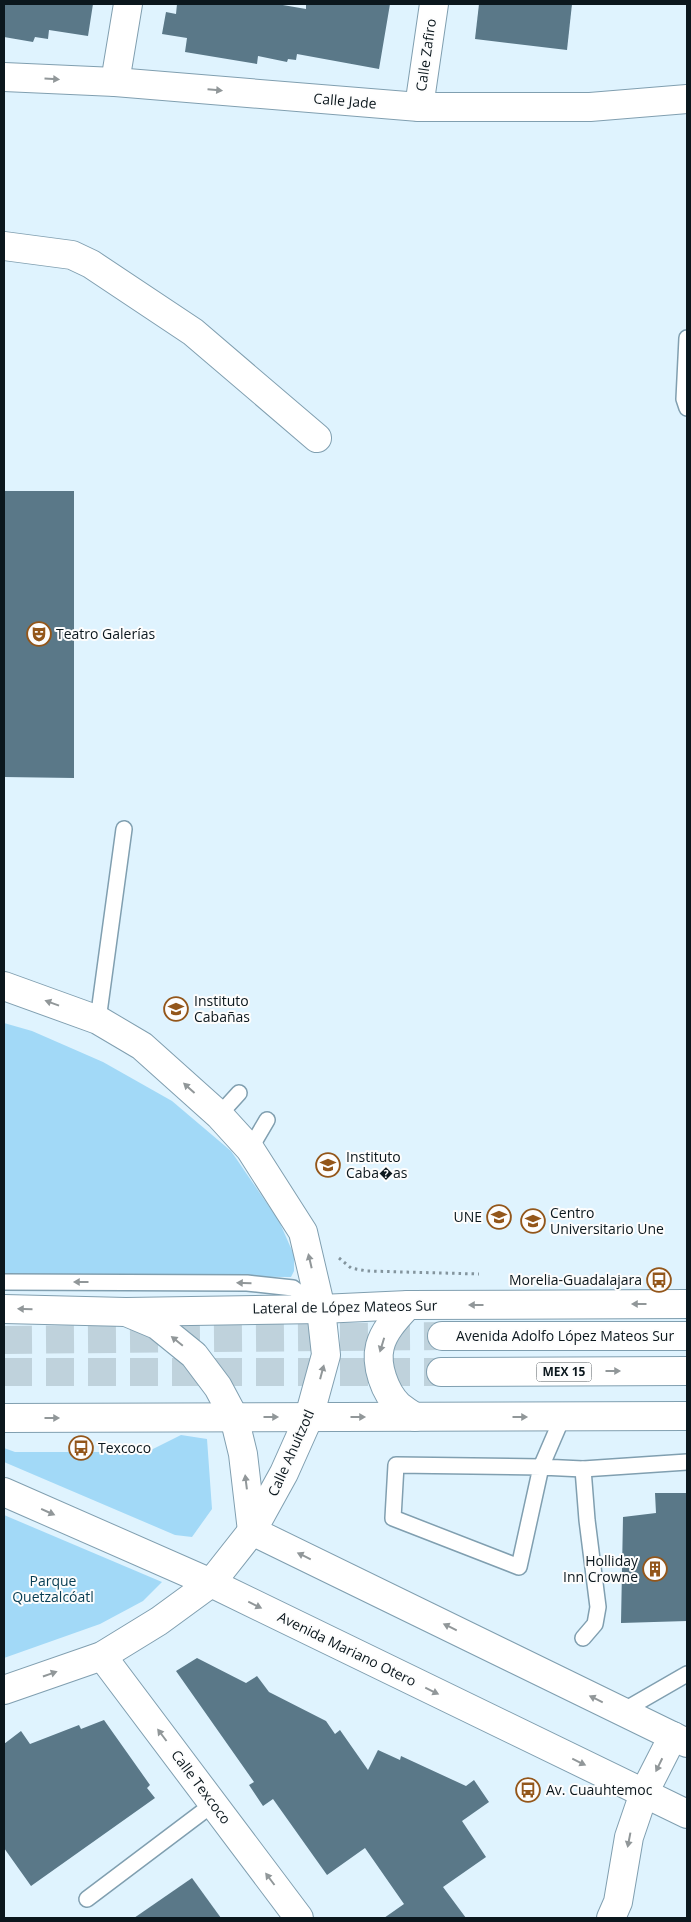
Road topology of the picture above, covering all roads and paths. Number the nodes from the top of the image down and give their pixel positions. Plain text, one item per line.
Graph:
1 (128, 4) edge
2 (434, 4) edge
3 (4, 77) edge
4 (114, 82) junction
5 (687, 99) edge
6 (419, 107) junction
7 (4, 246) edge
8 (687, 338) edge
9 (687, 408) edge
10 (317, 438) dead end
11 (124, 829) dead end
12 (4, 986) edge
13 (98, 1020) junction
14 (239, 1093) dead end
15 (219, 1115) junction
16 (267, 1120) dead end
17 (250, 1149) junction
18 (338, 1257) dead end
19 (482, 1274) dead end
20 (4, 1282) edge
21 (687, 1304) edge
22 (408, 1305) junction
23 (321, 1308) junction
24 (4, 1309) edge
25 (126, 1312) junction
26 (442, 1336) tunnel mouth
27 (687, 1336) edge
28 (687, 1371) edge
29 (441, 1372) tunnel mouth
30 (563, 1416) junction
31 (687, 1416) edge
32 (234, 1417) junction
33 (309, 1417) junction
34 (415, 1417) junction
35 (4, 1418) edge
36 (687, 1462) edge
37 (541, 1467) junction
38 (583, 1469) junction
39 (4, 1492) edge
40 (252, 1531) junction
41 (211, 1583) junction
42 (583, 1638) dead end
43 (102, 1656) junction
44 (687, 1674) edge
45 (4, 1690) edge
46 (621, 1712) junction
47 (680, 1739) edge
48 (644, 1793) junction
49 (213, 1804) junction
50 (687, 1814) edge
51 (87, 1899) dead end
52 (299, 1918) edge
53 (611, 1918) edge

1 - 4 main road
2 - 6 main road, Calle Zafiro
3 -> 4 main road, Calle Jade
4 -> 6 main road, Calle Jade
5 - 6 main road, Calle Jade
7 - 10 main road
8 - 9 lane
11 - 13 lane
13 -> 12 main road, Calle Ahuítzotl
15 -> 13 main road, Calle Ahuítzotl
14 - 15 lane
15 - 17 main road, Calle Ahuítzotl
16 - 17 lane
23 -> 17 main road, Calle Ahuítzotl
18 - 19 path
23 -> 20 lane
21 -> 22 main road, Lateral de López Mateos Sur
22 - 23 main road, Lateral de López Mateos Sur
22 -> 34 main road
23 - 25 main road, Lateral de López Mateos Sur
33 -> 23 main road, Calle Ahuítzotl
25 -> 24 main road, Lateral de López Mateos Sur
32 -> 25 main road
26 - 27 main road, Avenida Adolfo López Mateos Sur
29 -> 28 main road, MEX 15
30 - 31 main road
34 -> 30 main road
30 - 37 lane
32 -> 33 main road
35 -> 32 main road
40 -> 32 main road
33 -> 34 main road
33 - 40 main road, Calle Ahuítzotl
36 - 38 lane
37 - 37 lane
37 - 38 lane
38 - 42 lane
39 -> 41 main road, Avenida Mariano Otero
40 - 41 main road, Calle Ahuítzotl
46 -> 40 main road
41 - 43 main road, Calle Ahuítzotl
41 -> 48 main road, Avenida Mariano Otero
45 -> 43 main road, Calle Ahuítzotl
49 -> 43 main road, Calle Texcoco
44 - 46 lane
46 - 47 main road
47 -> 48 main road
48 - 50 main road, Avenida Mariano Otero
48 -> 53 main road
49 - 51 lane
52 -> 49 main road, Calle Texcoco

